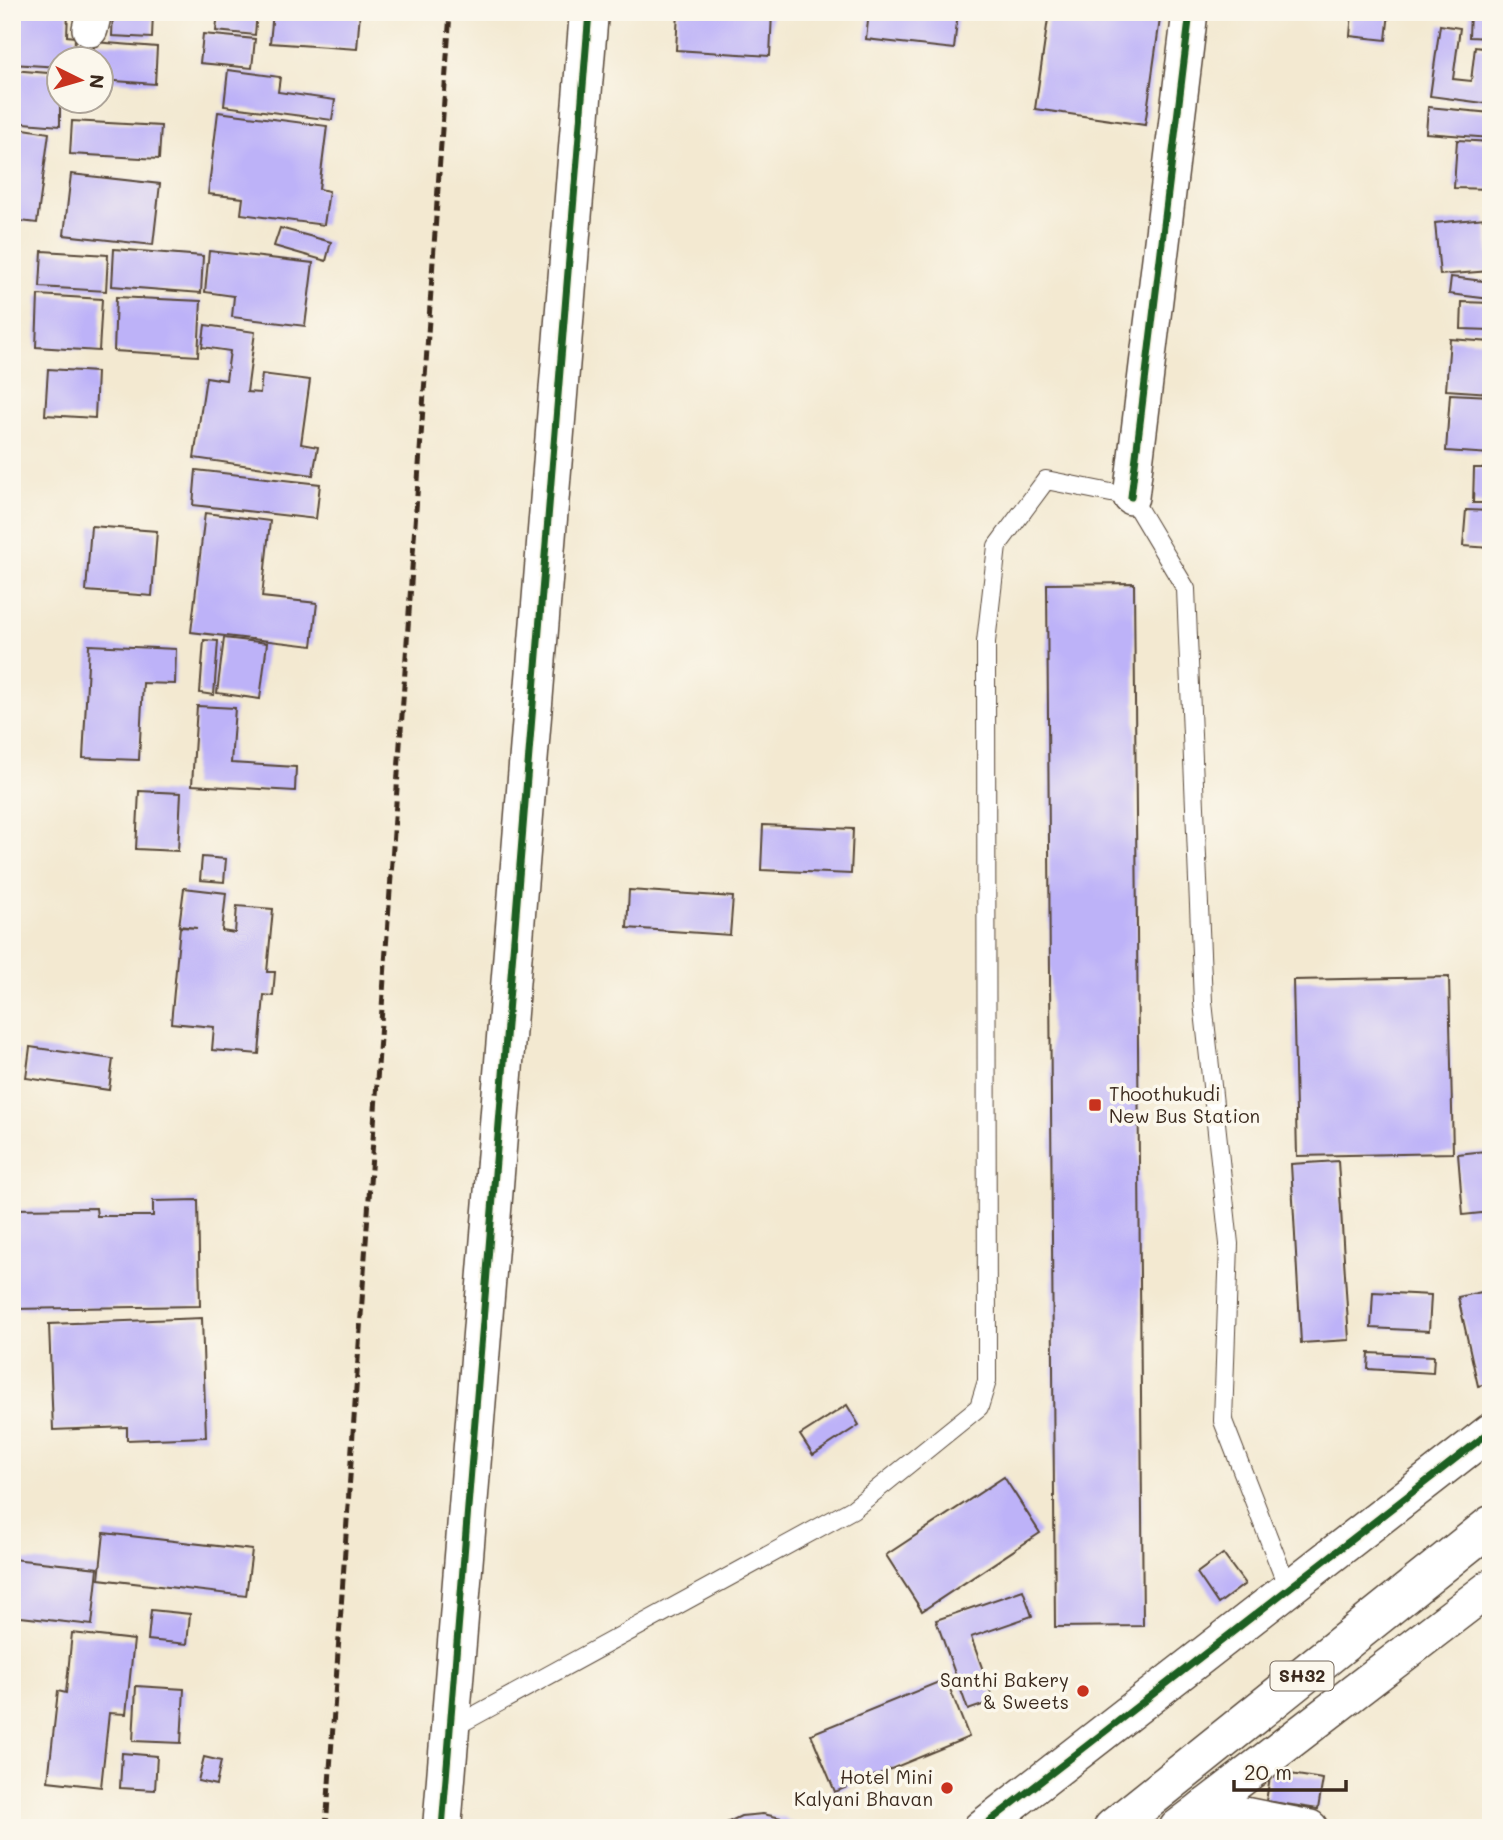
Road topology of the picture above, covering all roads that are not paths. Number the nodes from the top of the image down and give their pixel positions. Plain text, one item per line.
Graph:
1 (589, 12) edge
2 (1190, 12) edge
3 (1131, 497) junction
4 (1491, 1431) edge
5 (1491, 1525) edge
6 (1491, 1587) edge
7 (1288, 1588) junction
8 (450, 1728) junction
9 (1202, 1817) edge
10 (442, 1828) edge
11 (981, 1828) edge
12 (1113, 1828) edge
13 (1177, 1828) edge
14 (1310, 1828) edge

1 - 8 street
2 - 3 street
3 - 7 lane
3 - 8 lane
4 - 7 street
5 - 12 street, SH32
6 - 9 street
7 - 11 street
8 - 10 street
9 - 13 street
9 - 14 street

